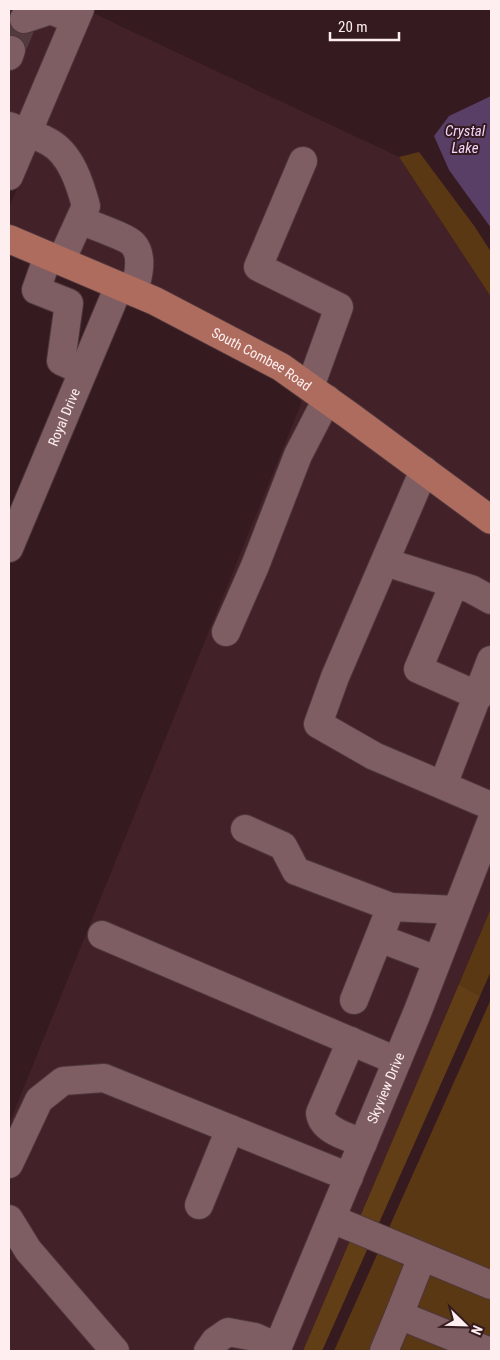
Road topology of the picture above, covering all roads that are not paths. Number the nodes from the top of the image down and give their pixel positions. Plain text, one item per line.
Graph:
1 (56, 13) edge
2 (18, 129) edge
3 (303, 162) dead end
4 (9, 176) edge
5 (80, 220) junction
6 (9, 239) edge
7 (55, 258) junction
8 (126, 289) junction
9 (83, 371) junction
10 (318, 393) junction
11 (424, 470) junction
12 (491, 520) edge
13 (9, 548) edge
14 (385, 562) junction
15 (454, 584) junction
16 (491, 600) edge
17 (226, 632) dead end
18 (491, 660) edge
19 (479, 696) junction
20 (444, 785) junction
21 (491, 806) edge
22 (491, 822) edge
23 (244, 829) dead end
24 (391, 907) junction
25 (456, 910) junction
26 (102, 935) dead end
27 (379, 938) junction
28 (437, 960) junction
29 (354, 1000) dead end
30 (351, 1041) junction
31 (397, 1061) junction
32 (230, 1129) junction
33 (363, 1143) junction
34 (9, 1164) edge
35 (349, 1177) junction
36 (199, 1206) dead end
37 (9, 1219) edge
38 (332, 1219) junction
39 (422, 1257) junction
40 (491, 1285) edge
41 (399, 1315) junction
42 (277, 1349) edge
43 (115, 1351) edge
44 (208, 1351) edge
45 (384, 1351) edge
46 (488, 1351) edge

1 - 2 street
2 - 4 street
2 - 5 street
3 - 10 street
5 - 7 street
5 - 8 street, Royal Drive
6 - 7 main road, South Combee Road
7 - 8 main road, South Combee Road
7 - 9 street
8 - 9 street, Royal Drive
8 - 10 main road, South Combee Road
9 - 13 street, Royal Drive
10 - 11 main road, South Combee Road
10 - 17 street
11 - 12 main road, South Combee Road
11 - 14 street
14 - 15 street
14 - 20 street
15 - 16 street
15 - 19 street
18 - 19 street
19 - 20 street
20 - 21 street
22 - 25 street, Skyview Drive
23 - 24 street
24 - 25 street
24 - 27 street
25 - 28 street, Skyview Drive
26 - 30 street
27 - 28 street
27 - 29 street
28 - 31 street, Skyview Drive
30 - 31 street
30 - 33 street
31 - 33 street, Skyview Drive
32 - 34 street
32 - 35 street
32 - 36 street
33 - 35 street, Skyview Drive
35 - 38 street, Skyview Drive
37 - 43 street
38 - 39 street
38 - 42 street, Skyview Drive
39 - 40 street
39 - 41 street
41 - 45 street
41 - 46 street
42 - 44 street

